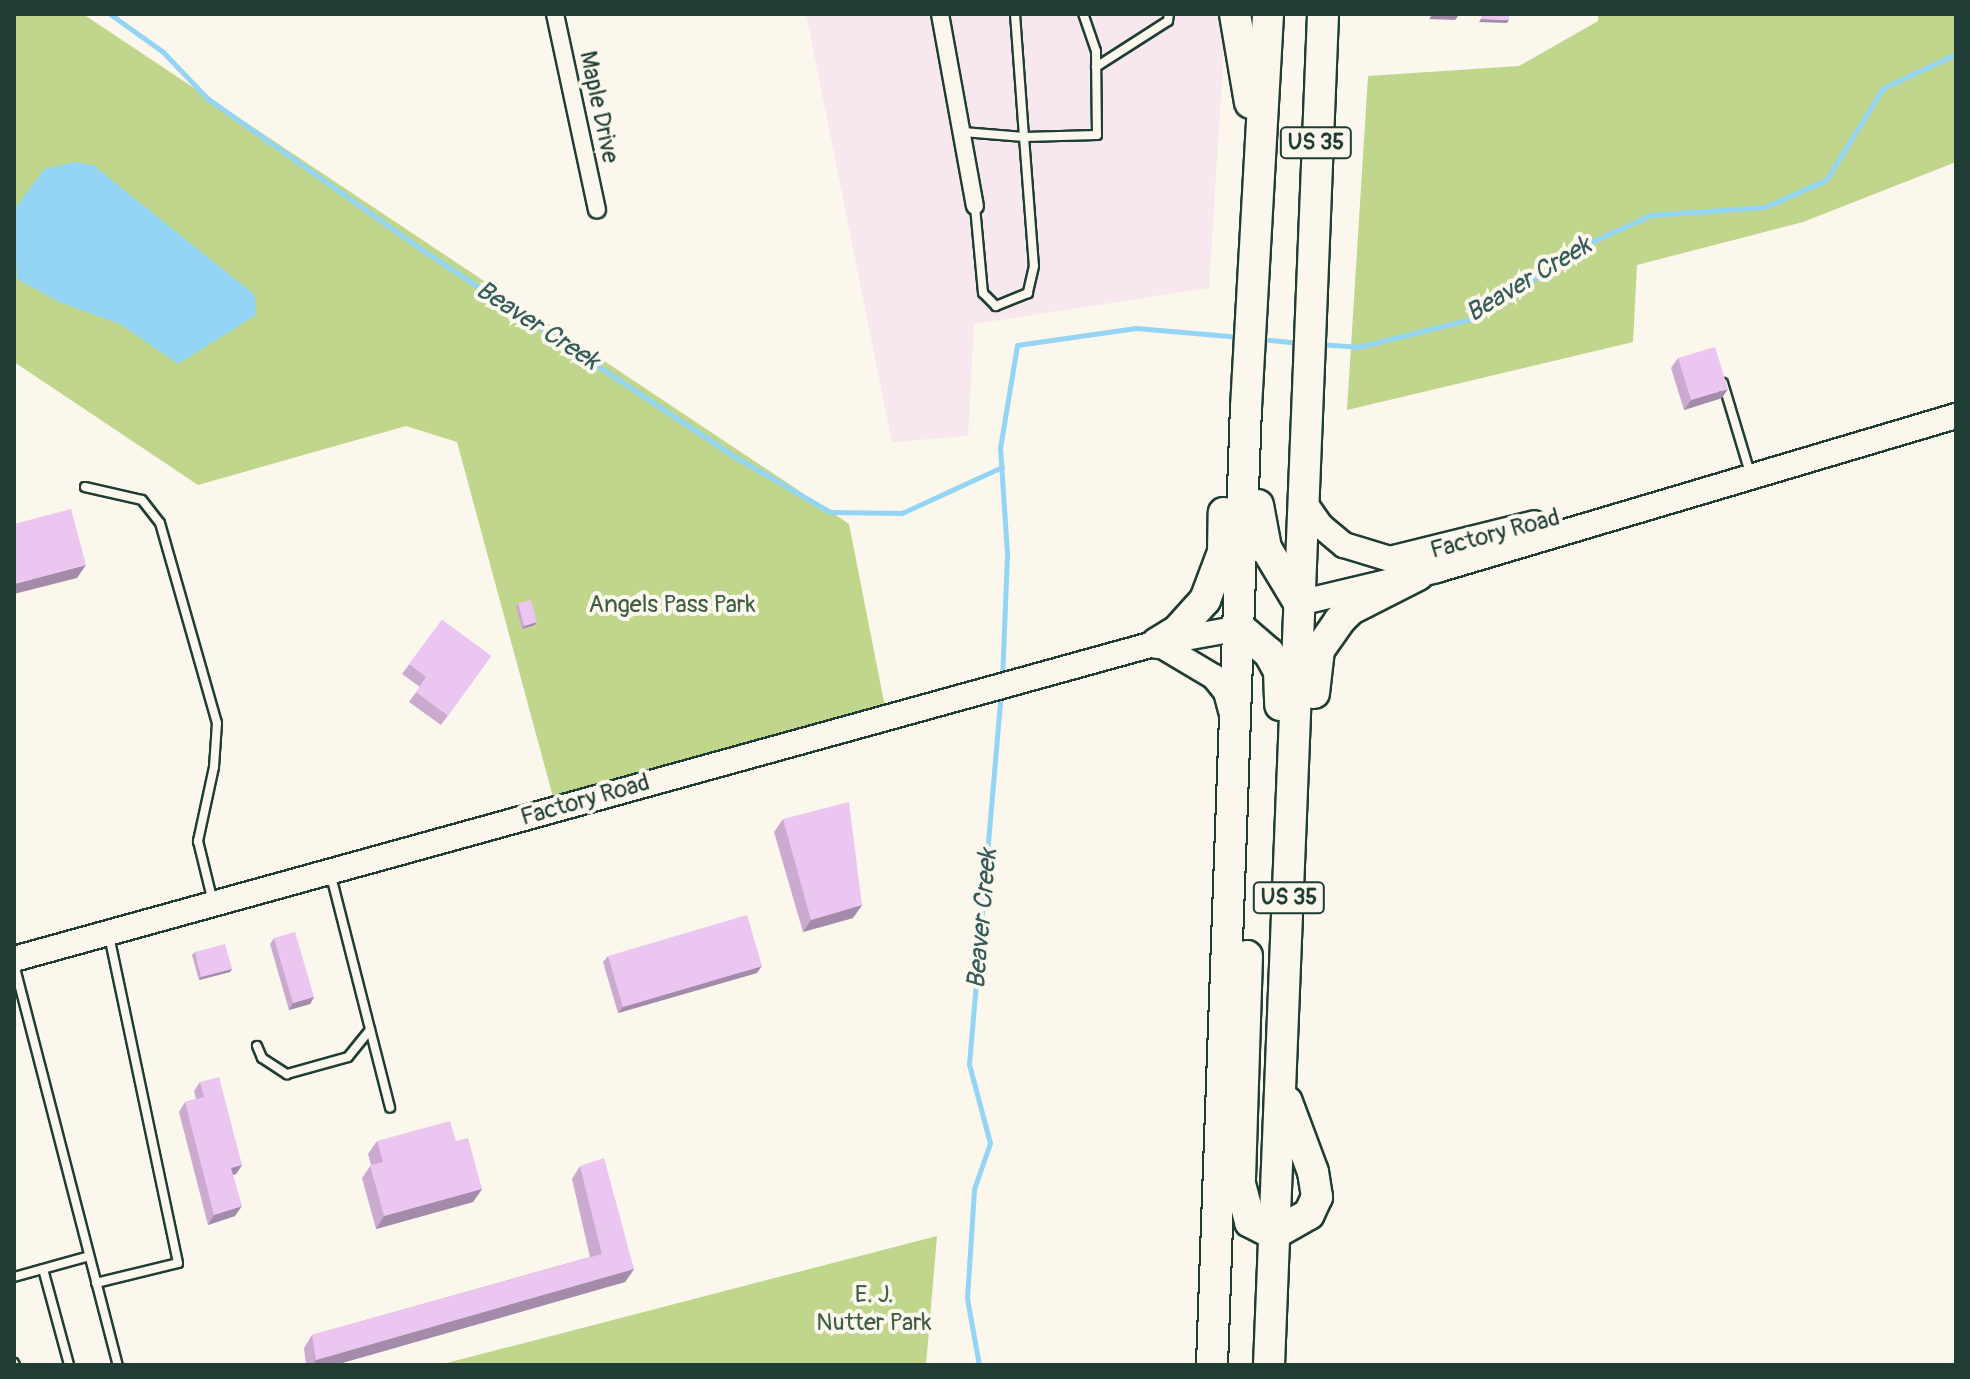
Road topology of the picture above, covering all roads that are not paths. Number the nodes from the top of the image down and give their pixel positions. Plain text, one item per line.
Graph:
1 (555, 14) edge
2 (940, 14) edge
3 (1015, 14) edge
4 (1083, 14) edge
5 (1169, 14) edge
6 (1235, 14) edge
7 (1268, 14) edge
8 (1306, 14) edge
9 (1323, 14) edge
10 (1341, 14) edge
11 (1096, 67) junction
12 (963, 132) junction
13 (1024, 137) junction
14 (1315, 166) junction
15 (1258, 176) junction
16 (975, 206) joint
17 (597, 210) dead end
18 (1271, 273) junction
19 (1719, 367) edge
20 (1266, 407) junction
21 (1956, 416) edge
22 (1750, 474) junction
23 (1709, 486) junction
24 (85, 487) dead end
25 (1302, 499) junction
26 (1418, 575) junction
27 (1299, 603) junction
28 (1240, 628) junction
29 (1157, 643) junction
30 (1236, 732) junction
31 (329, 871) junction
32 (214, 903) junction
33 (108, 933) junction
34 (1288, 942) junction
35 (14, 962) edge
36 (370, 1030) junction
37 (257, 1046) dead end
38 (1282, 1069) junction
39 (390, 1108) dead end
40 (1277, 1194) junction
41 (1274, 1234) junction
42 (89, 1256) junction
43 (43, 1269) junction
44 (14, 1277) edge
45 (96, 1283) junction
46 (118, 1363) edge
47 (69, 1365) edge
48 (106, 1365) edge
49 (1212, 1365) edge
50 (1269, 1365) edge

1 - 17 street, Maple Drive
2 - 12 street
3 - 13 lane
4 - 11 lane
5 - 11 lane
6 - 15 highway
7 - 15 highway, US 35
8 - 18 highway
9 - 14 highway, US 35
10 - 14 highway
11 - 13 lane
12 - 13 lane
12 - 16 street
13 - 16 lane
14 - 18 highway, US 35
15 - 18 highway, US 35
18 - 20 highway, US 35
18 - 20 highway, US 35
19 - 22 lane
20 - 25 highway, US 35
20 - 27 highway
20 - 28 highway, US 35
20 - 29 highway
21 - 22 street, Factory Road
22 - 23 street, Factory Road
23 - 25 street, Factory Road
23 - 26 street, Factory Road
24 - 32 lane
25 - 27 highway, US 35
26 - 27 street, Factory Road
26 - 34 highway
27 - 34 highway, US 35
28 - 29 street, Factory Road
28 - 30 highway, US 35
28 - 40 highway
29 - 30 street
29 - 31 street, Factory Road
30 - 41 highway
30 - 49 highway, US 35
31 - 32 street, Factory Road
31 - 36 lane
32 - 33 street, Factory Road
33 - 35 street, Factory Road
33 - 45 lane
34 - 38 highway, US 35
35 - 42 lane
36 - 37 lane
36 - 39 lane
38 - 40 highway, US 35
38 - 41 highway
40 - 41 highway, US 35
41 - 50 highway, US 35
42 - 43 lane
42 - 45 lane
43 - 44 lane
43 - 47 lane
45 - 46 lane
46 - 48 lane

